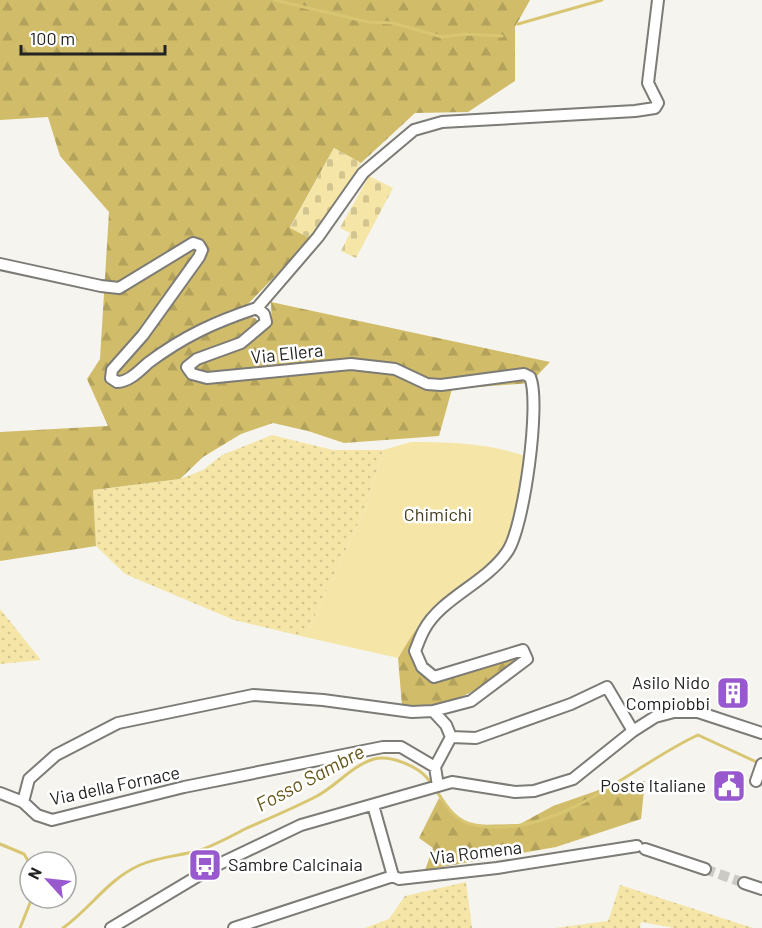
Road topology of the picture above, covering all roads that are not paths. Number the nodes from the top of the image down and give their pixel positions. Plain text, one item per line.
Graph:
1 (658, 0) edge
2 (0, 264) edge
3 (257, 308) junction
4 (433, 711) junction
5 (633, 731) junction
6 (762, 733) edge
7 (451, 737) junction
8 (762, 764) edge
9 (435, 767) junction
10 (757, 778) dead end
11 (436, 786) junction
12 (0, 793) edge
13 (23, 802) junction
14 (372, 805) junction
15 (705, 869) tunnel mouth
16 (393, 876) junction
17 (744, 883) tunnel mouth
18 (762, 889) edge
19 (111, 928) edge
20 (231, 928) edge

1 - 3 street
2 - 3 street
3 - 4 street, Via Ellera
4 - 7 street
4 - 13 street, Via della Fornace
5 - 6 street
5 - 7 street
5 - 11 street
7 - 9 street
8 - 10 street
9 - 11 street
9 - 13 street, Via della Fornace
11 - 14 street
12 - 13 street
14 - 16 street
14 - 19 street
15 - 16 street, Via Romena
16 - 20 street, Via Romena
17 - 18 street

